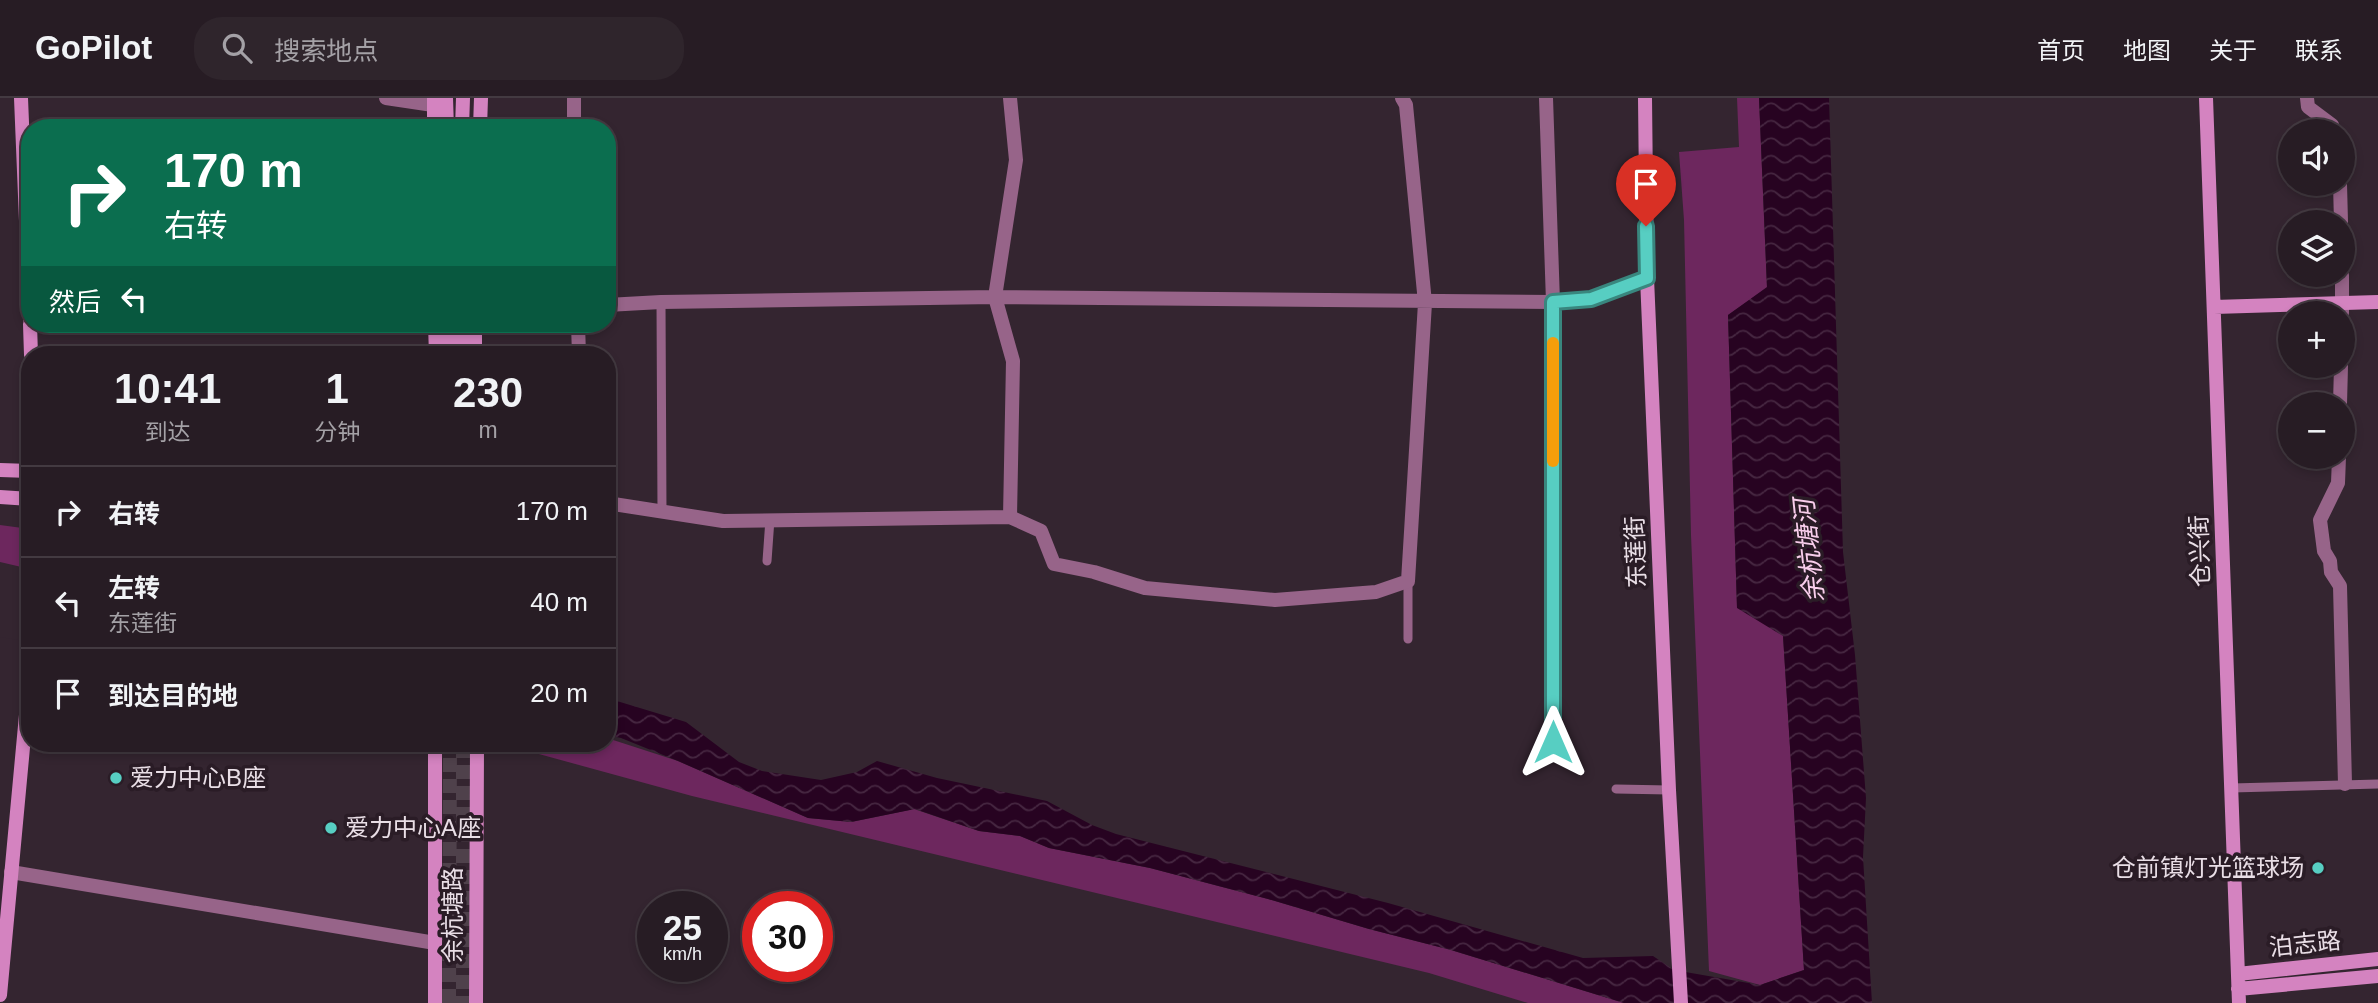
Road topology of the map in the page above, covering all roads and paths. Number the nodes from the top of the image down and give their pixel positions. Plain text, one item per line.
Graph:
1 (20, 98) edge
2 (386, 98) edge
3 (463, 98) edge
4 (481, 98) edge
5 (574, 98) edge
6 (1010, 98) edge
7 (1402, 98) edge
8 (1546, 98) edge
9 (1645, 98) edge
10 (2206, 98) edge
11 (2307, 98) edge
12 (438, 100) edge
13 (435, 119) edge
14 (443, 119) edge
15 (462, 119) edge
16 (480, 119) edge
17 (574, 119) edge
18 (2324, 119) edge
19 (21, 120) edge
20 (1647, 278) junction
21 (995, 297) junction
22 (661, 302) junction
23 (1553, 302) junction
24 (2378, 302) edge
25 (1425, 303) junction
26 (616, 304) edge
27 (2355, 306) edge
28 (2214, 307) junction
29 (2278, 308) edge
30 (2339, 469) edge
31 (0, 470) edge
32 (21, 471) edge
33 (0, 496) edge
34 (21, 498) edge
35 (616, 504) edge
36 (662, 511) junction
37 (1010, 517) junction
38 (770, 519) junction
39 (767, 561) dead end
40 (1408, 581) junction
41 (1408, 639) dead end
42 (1553, 742) dead end
43 (22, 752) edge
44 (435, 752) edge
45 (477, 752) edge
46 (2345, 784) junction
47 (2378, 784) edge
48 (2232, 788) junction
49 (1616, 789) dead end
50 (1669, 790) junction
51 (11, 872) junction
52 (435, 943) junction
53 (2378, 959) edge
54 (2238, 974) junction
55 (2378, 976) edge
56 (0, 995) edge
57 (2239, 996) edge
58 (435, 1003) edge
59 (476, 1003) edge
60 (1681, 1003) edge

1 - 19 street
2 - 12 street
3 - 15 street
4 - 16 street
5 - 17 street
6 - 21 street
7 - 25 street
8 - 23 street
9 - 20 street, 东莲街
10 - 28 street, 仓兴街
11 - 18 street
12 - 13 street
12 - 14 street
20 - 23 street
20 - 50 street, 东莲街
21 - 22 street
21 - 25 street
21 - 37 street
22 - 26 street
22 - 36 lane
23 - 25 street
23 - 42 street
24 - 27 street
25 - 40 street
28 - 29 street
28 - 48 street, 仓兴街
30 - 46 street
31 - 32 street
33 - 34 street
35 - 36 street
36 - 38 street
37 - 38 street
37 - 40 street
38 - 39 lane
40 - 41 lane
43 - 51 street
44 - 52 street, 余杭塘路
45 - 59 street, 余杭塘路
46 - 47 lane
46 - 48 lane
48 - 54 street, 仓兴街
49 - 50 lane
50 - 60 street, 东莲街
51 - 52 street
51 - 56 street
52 - 58 street, 余杭塘路
53 - 54 street, 泊志路
54 - 57 street, 仓兴街
55 - 57 street, 泊志路

